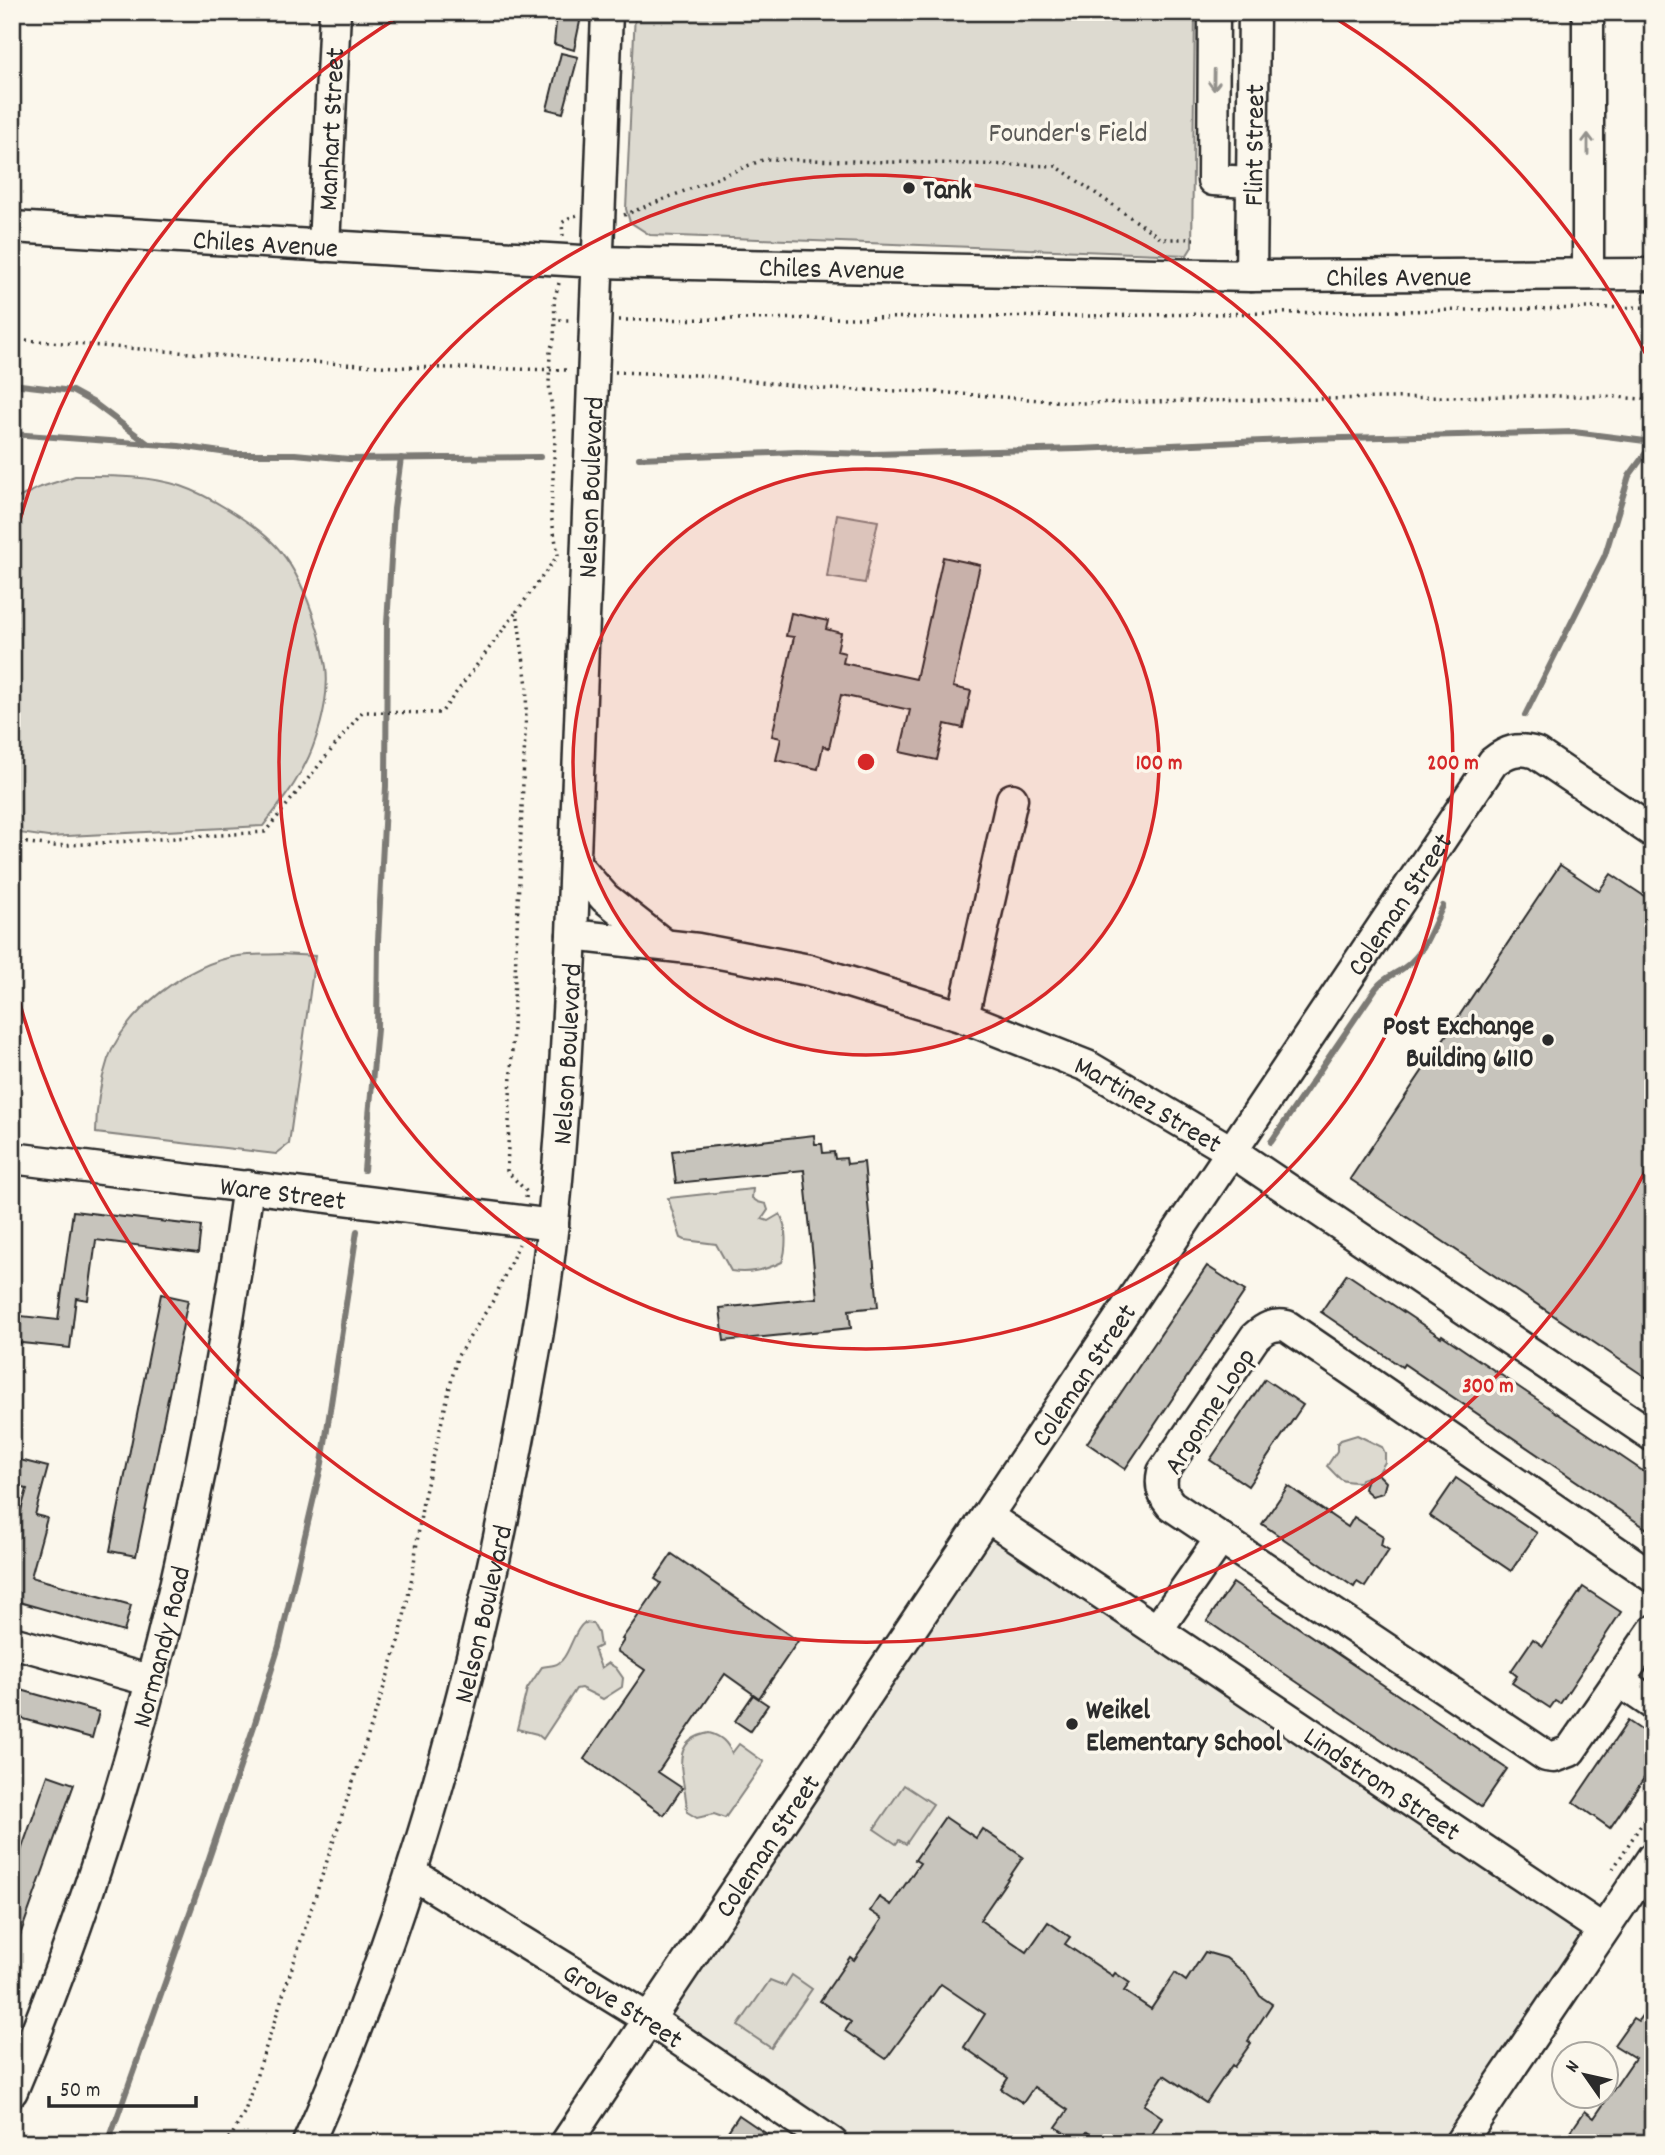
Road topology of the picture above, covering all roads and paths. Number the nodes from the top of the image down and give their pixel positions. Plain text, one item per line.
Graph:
1 (335, 12) edge
2 (607, 12) edge
3 (1214, 12) edge
4 (1254, 12) edge
5 (1588, 12) edge
6 (1251, 182) junction
7 (600, 215) junction
8 (12, 228) edge
9 (1194, 239) dead end
10 (324, 246) junction
11 (598, 262) junction
12 (1588, 274) junction
13 (1653, 274) edge
14 (1251, 276) junction
15 (12, 339) edge
16 (595, 371) junction
17 (1653, 400) edge
18 (517, 611) dead end
19 (1012, 799) dead end
20 (1653, 832) edge
21 (12, 841) edge
22 (575, 864) junction
23 (572, 935) junction
24 (664, 944) junction
25 (964, 1017) junction
26 (1231, 1152) junction
27 (12, 1158) edge
28 (248, 1186) junction
29 (553, 1224) junction
30 (1653, 1436) edge
31 (988, 1517) junction
32 (1221, 1538) junction
33 (1653, 1577) edge
34 (1157, 1630) junction
35 (1653, 1631) edge
36 (12, 1643) edge
37 (152, 1681) junction
38 (1619, 1681) junction
39 (1653, 1704) edge
40 (1653, 1857) edge
41 (411, 1873) junction
42 (1603, 1930) junction
43 (650, 2020) junction
44 (342, 2068) junction
45 (12, 2091) edge
46 (309, 2143) edge
47 (322, 2143) edge
48 (566, 2143) edge
49 (832, 2143) edge
50 (1460, 2143) edge

1 - 10 street, Manhart Street
2 - 7 street, Nelson Boulevard
3 -> 6 street
4 - 6 street, Flint Street
12 -> 5 street
6 - 14 street, Flint Street
7 - 9 path
7 - 11 street, Nelson Boulevard
8 - 10 street, Chiles Avenue
10 - 11 street, Chiles Avenue
11 - 14 street, Chiles Avenue
11 - 16 street, Nelson Boulevard
12 - 13 street, Chiles Avenue
12 - 14 street, Chiles Avenue
15 - 16 path
16 - 17 path
16 - 22 street, Nelson Boulevard
18 - 21 path
19 - 25 street
20 - 26 street, Coleman Street
22 - 23 street, Nelson Boulevard
22 - 24 street
23 - 24 street, Martinez Street
23 - 29 street, Nelson Boulevard
24 - 25 street, Martinez Street
25 - 26 street, Martinez Street
26 - 30 street, Martinez Street
26 - 31 street, Coleman Street
27 - 28 street, Ware Street
28 - 29 street, Ware Street
28 - 37 street, Normandy Road
29 - 41 street, Nelson Boulevard
31 - 34 street, Lindstrom Street
31 - 43 street, Coleman Street
32 - 33 street, Argonne Loop
32 - 34 street
32 - 38 street, Argonne Loop
34 - 42 street, Lindstrom Street
35 - 38 street, Argonne Loop
36 - 37 street
37 - 45 street, Normandy Road
38 - 39 street
40 - 42 street
41 - 43 street, Grove Street
41 - 44 street, Nelson Boulevard
42 - 50 street
43 - 48 street, Coleman Street
43 - 49 street, Grove Street
44 - 46 street, Nelson Boulevard
44 - 47 street, Nelson Boulevard

